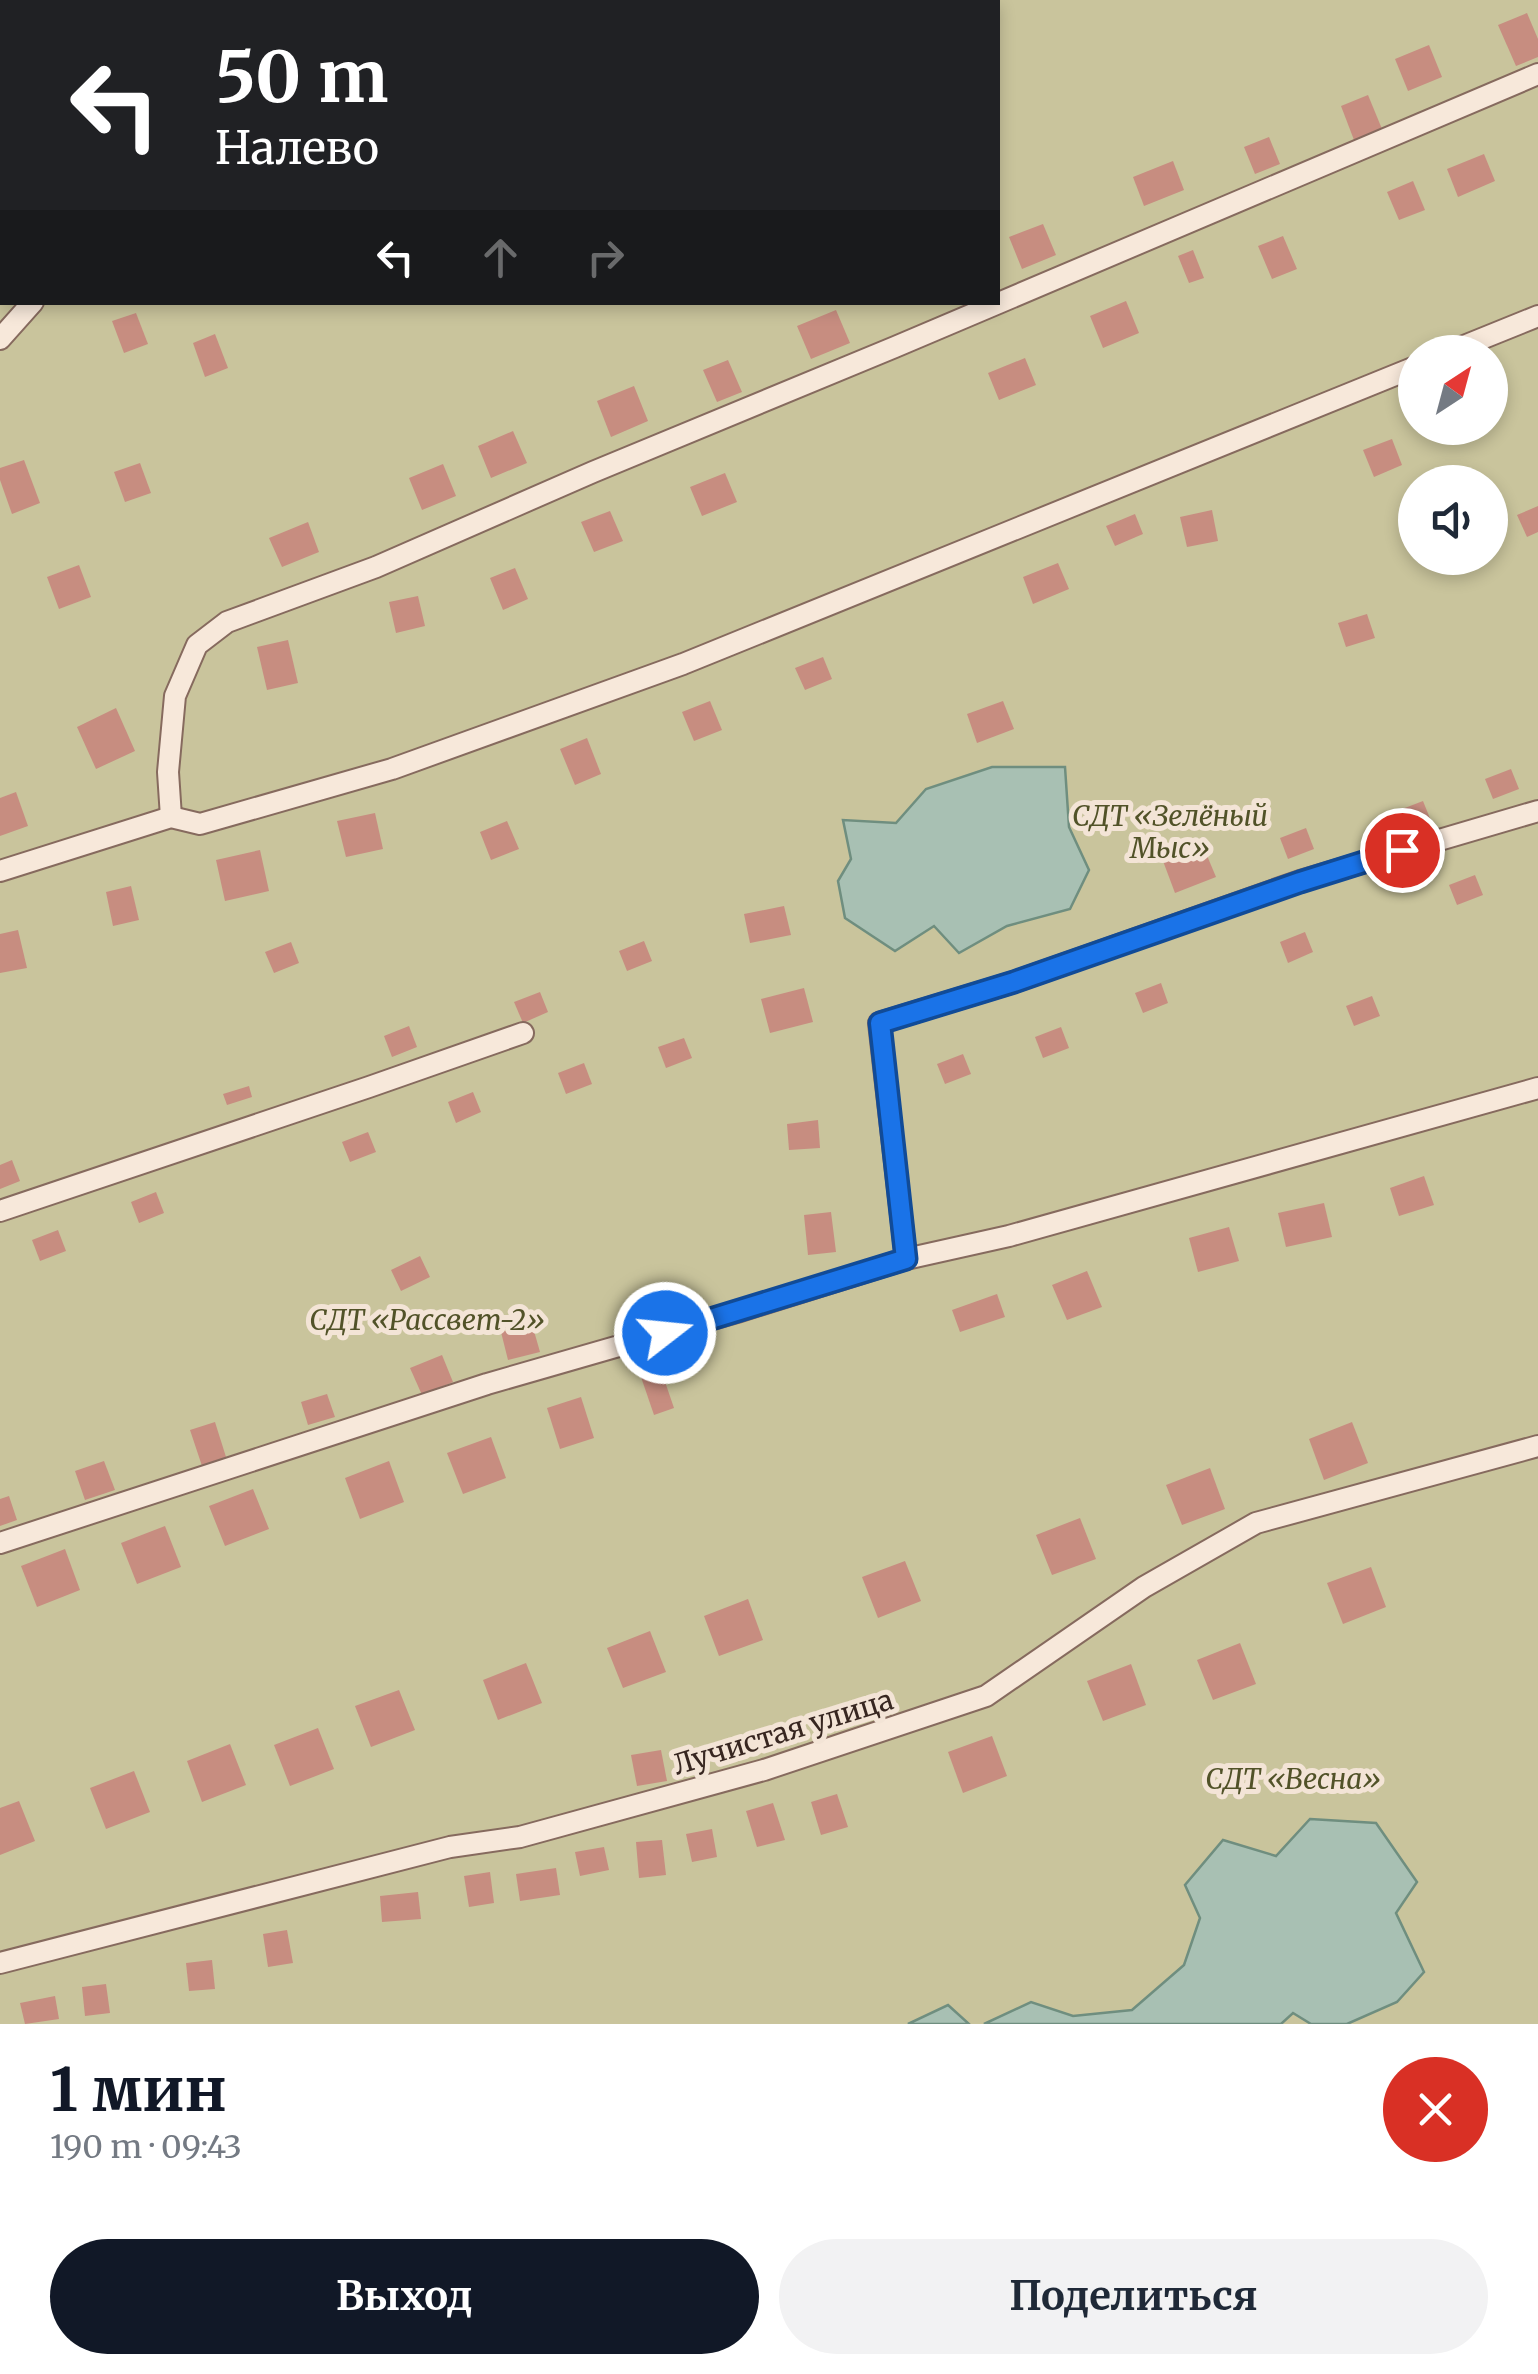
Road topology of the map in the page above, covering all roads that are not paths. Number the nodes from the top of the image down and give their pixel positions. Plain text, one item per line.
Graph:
1 (1538, 74) edge
2 (1000, 303) edge
3 (31, 305) edge
4 (996, 305) edge
5 (1538, 316) edge
6 (1492, 335) edge
7 (0, 339) edge
8 (1398, 374) edge
9 (1538, 811) edge
10 (170, 817) junction
11 (0, 871) edge
12 (523, 1033) dead end
13 (1538, 1088) edge
14 (0, 1210) edge
15 (906, 1259) junction
16 (1538, 1446) edge
17 (0, 1543) edge
18 (0, 1962) edge

1 - 2 lane
3 - 7 lane
4 - 10 lane
5 - 6 lane
8 - 10 lane
9 - 15 lane
10 - 11 lane
12 - 14 lane
13 - 15 lane
15 - 17 lane
16 - 18 lane, Лучистая улица

